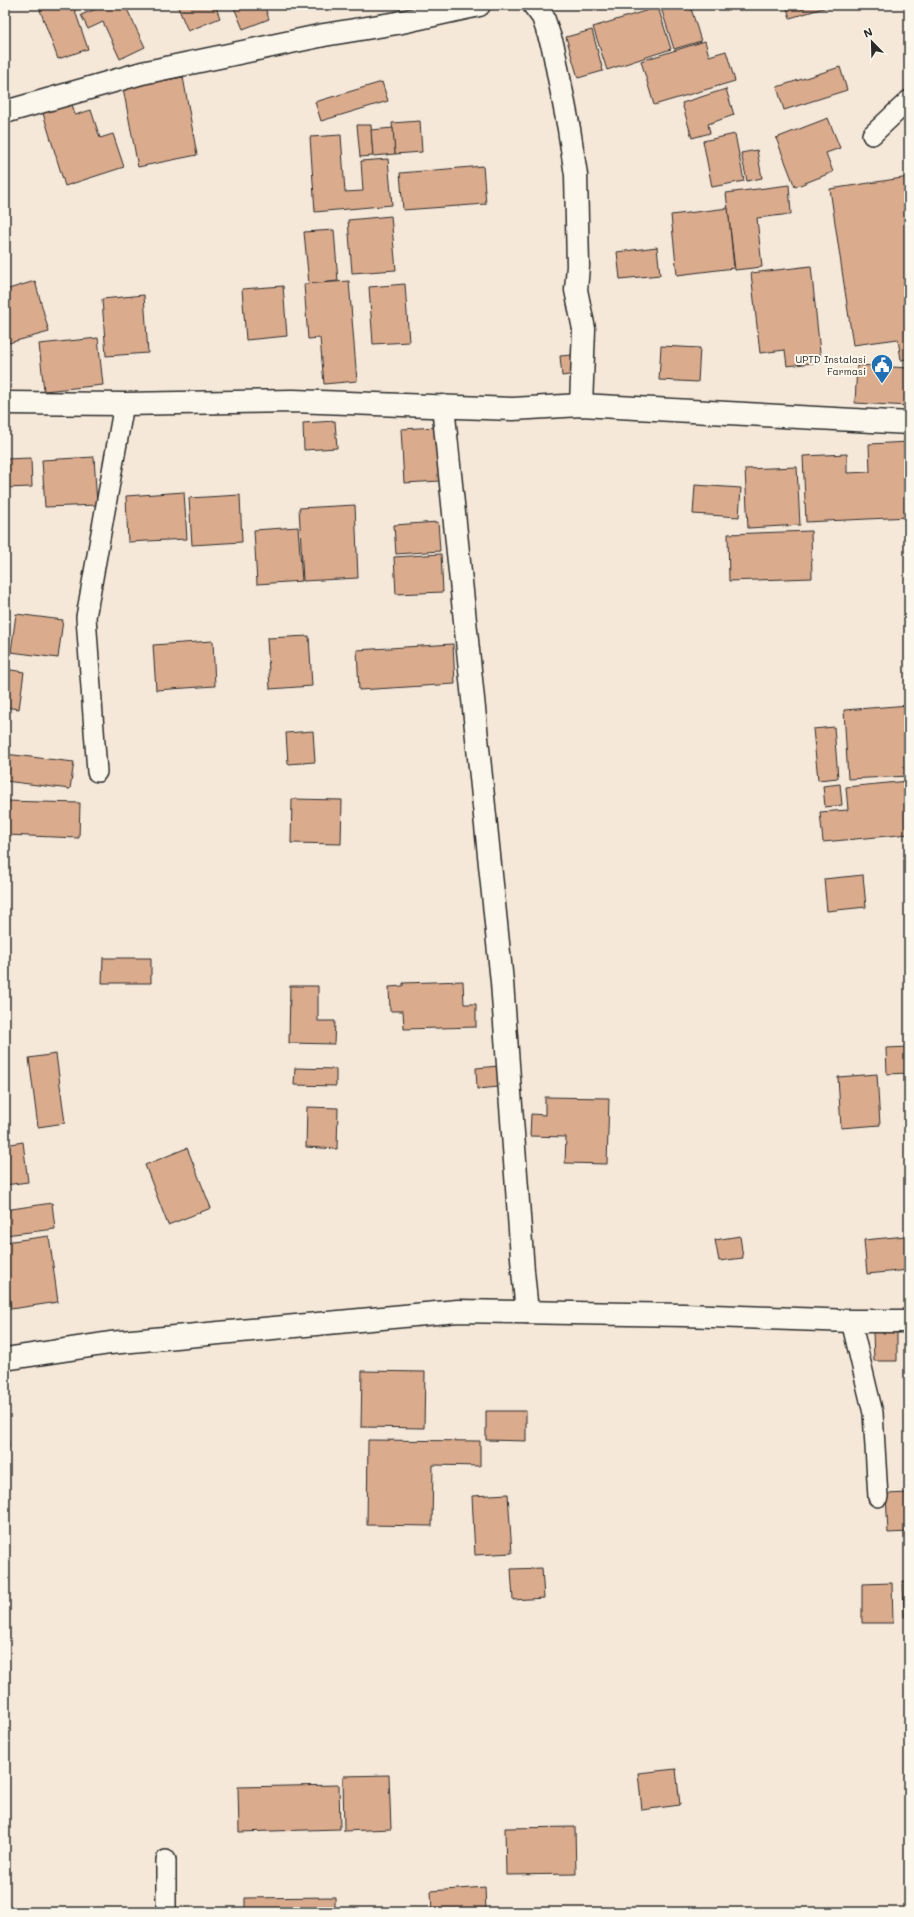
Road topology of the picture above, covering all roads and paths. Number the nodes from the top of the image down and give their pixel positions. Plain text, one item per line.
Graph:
1 (480, 5) edge
2 (534, 5) edge
3 (909, 100) edge
4 (5, 112) edge
5 (872, 135) dead end
6 (5, 403) edge
7 (124, 404) junction
8 (581, 405) junction
9 (443, 406) junction
10 (909, 423) edge
11 (97, 772) dead end
12 (527, 1312) junction
13 (851, 1321) junction
14 (909, 1322) edge
15 (5, 1359) edge
16 (878, 1496) dead end
17 (166, 1860) dead end
18 (166, 1912) edge

1 - 4 street
2 - 8 street
3 - 5 lane
6 - 7 street
7 - 9 street
7 - 11 lane
8 - 9 street
8 - 10 street
9 - 12 street
12 - 13 street
12 - 15 street
13 - 14 street
13 - 16 lane
17 - 18 lane

